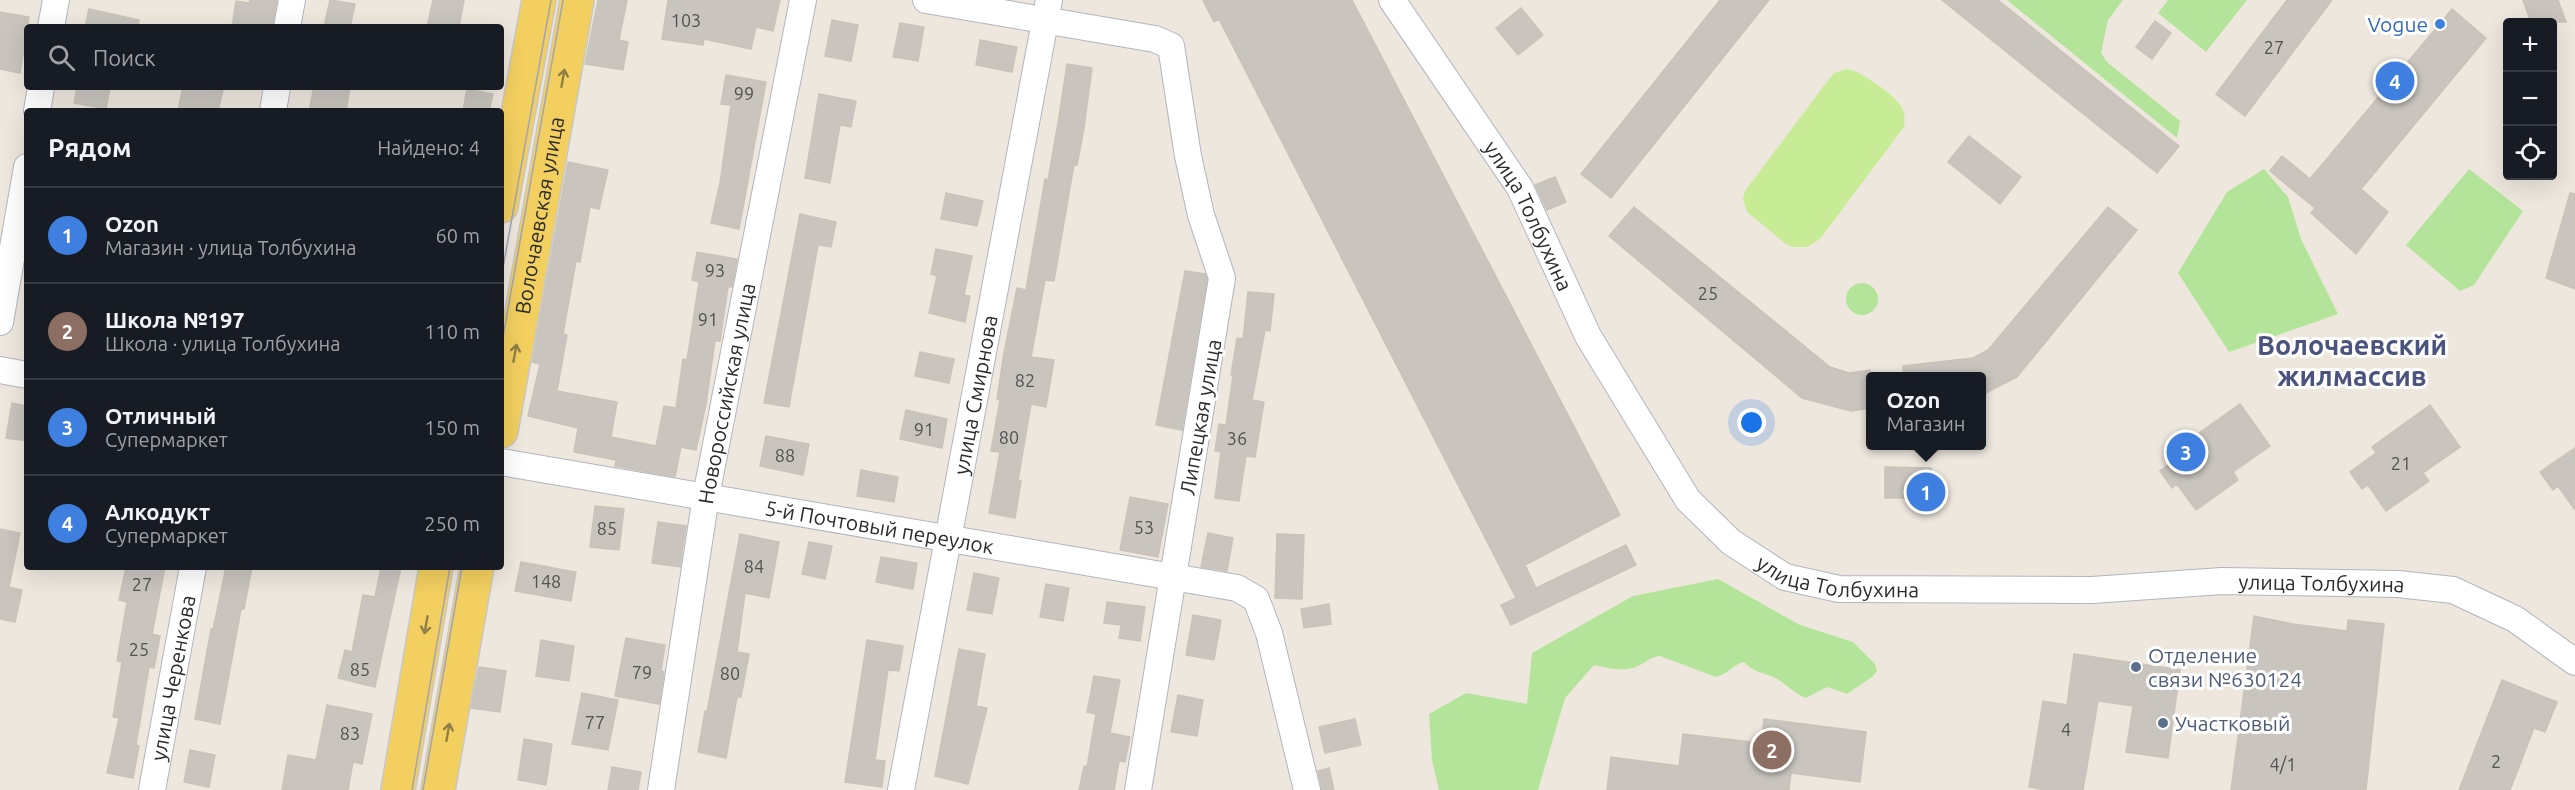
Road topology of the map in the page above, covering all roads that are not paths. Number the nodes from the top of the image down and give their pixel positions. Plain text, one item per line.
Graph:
1 (56, 0) edge
2 (292, 0) edge
3 (538, 0) edge
4 (577, 0) edge
5 (803, 0) edge
6 (926, 0) edge
7 (1392, 0) edge
8 (1048, 10) edge
9 (52, 24) edge
10 (288, 24) edge
11 (40, 90) edge
12 (276, 90) edge
13 (38, 108) edge
14 (274, 108) edge
15 (24, 184) edge
16 (504, 189) edge
17 (0, 322) edge
18 (0, 370) edge
19 (24, 374) edge
20 (504, 414) edge
21 (504, 462) edge
22 (706, 496) junction
23 (947, 539) junction
24 (192, 570) edge
25 (435, 570) edge
26 (476, 570) edge
27 (1172, 578) junction
28 (2575, 663) edge
29 (152, 790) edge
30 (398, 790) edge
31 (438, 790) edge
32 (661, 790) edge
33 (901, 790) edge
34 (1138, 790) edge
35 (1307, 790) edge

1 - 9 street
2 - 10 street
3 - 16 main road, Волочаевская улица
20 -> 4 main road, Волочаевская улица
5 - 22 street, Новороссийская улица
6 - 8 street
7 - 28 street, улица Толбухина
8 - 23 street, улица Смирнова
8 - 27 street, Липецкая улица
11 - 13 street
12 - 14 street
15 - 17 street
18 - 19 street
21 - 22 street, 5-й Почтовый переулок
22 - 23 street, 5-й Почтовый переулок
22 - 32 street, Новороссийская улица
23 - 27 street, 5-й Почтовый переулок
23 - 33 street, улица Смирнова
24 - 29 street, улица Черенкова
25 -> 30 main road
31 -> 26 main road
27 - 34 street, Липецкая улица
27 - 35 street, 5-й Почтовый переулок

